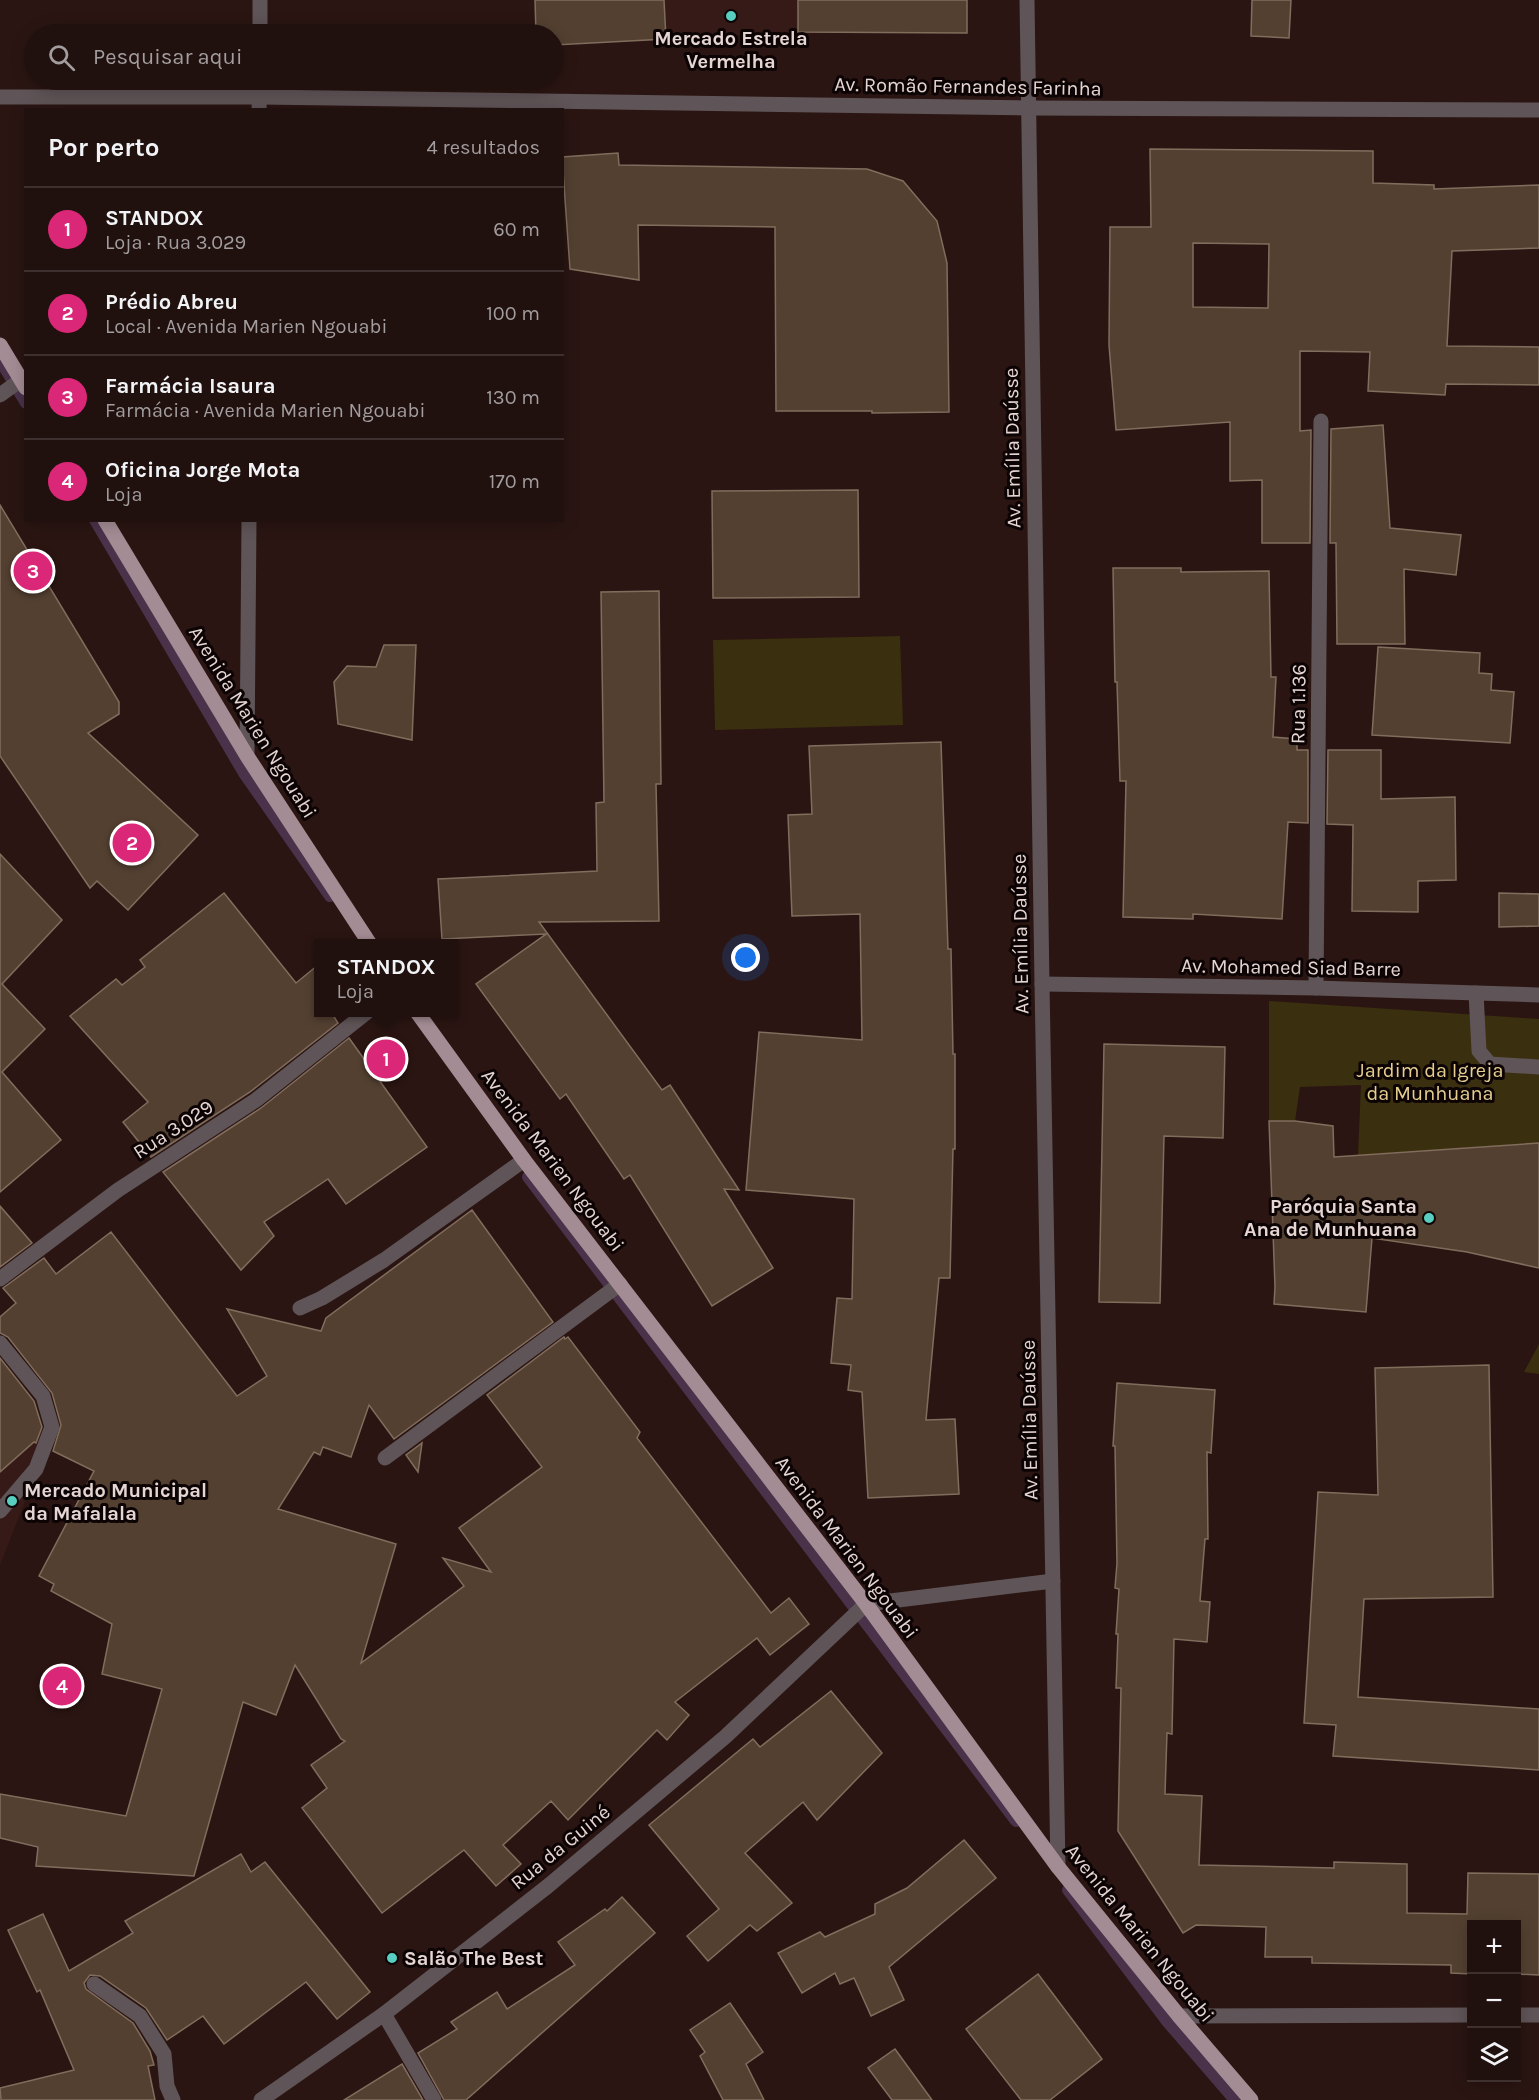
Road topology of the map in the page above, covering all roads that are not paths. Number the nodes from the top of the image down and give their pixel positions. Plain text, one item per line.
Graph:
1 (260, 0) edge
2 (1027, 0) edge
3 (260, 24) edge
4 (0, 97) edge
5 (259, 103) edge
6 (1028, 108) junction
7 (1539, 110) edge
8 (0, 345) edge
9 (23, 384) edge
10 (0, 395) edge
11 (1321, 421) dead end
12 (106, 522) edge
13 (249, 522) edge
14 (247, 756) junction
15 (367, 939) edge
16 (1041, 984) junction
17 (1316, 988) junction
18 (1476, 993) junction
19 (1539, 995) edge
20 (361, 1017) edge
21 (421, 1017) edge
22 (1539, 1067) edge
23 (525, 1160) junction
24 (0, 1279) edge
25 (620, 1284) junction
26 (300, 1308) dead end
27 (0, 1343) edge
28 (386, 1458) dead end
29 (0, 1511) edge
30 (1053, 1581) junction
31 (866, 1604) junction
32 (1058, 1867) junction
33 (94, 1984) dead end
34 (384, 2014) junction
35 (1467, 2015) edge
36 (1521, 2015) edge
37 (1539, 2015) edge
38 (1179, 2016) junction
39 (172, 2100) edge
40 (261, 2100) edge
41 (434, 2100) edge
42 (1251, 2100) edge

1 - 3 street
2 - 6 street, Av. Emília Daússe
4 - 5 street, Av. Romão Fernandes Farinha
5 - 6 street, Av. Romão Fernandes Farinha
6 - 7 street, Av. Romão Fernandes Farinha
6 - 16 street, Av. Emília Daússe
8 - 9 main road
9 - 10 street
11 - 17 street, Rua 1.136
12 - 14 main road, Avenida Marien Ngouabi
13 - 14 street
14 - 15 main road, Avenida Marien Ngouabi
16 - 17 street, Av. Mohamed Siad Barre
16 - 30 street, Av. Emília Daússe
17 - 18 street, Av. Mohamed Siad Barre
18 - 19 street, Av. Mohamed Siad Barre
18 - 22 street
20 - 24 street, Rua 3.029
21 - 23 main road, Avenida Marien Ngouabi
23 - 25 main road, Avenida Marien Ngouabi
23 - 26 street
25 - 28 street
25 - 31 main road, Avenida Marien Ngouabi
27 - 29 street
30 - 31 street
30 - 32 street, Av. Emília Daússe
31 - 32 main road, Avenida Marien Ngouabi
31 - 34 street, Rua da Guiné
32 - 38 main road, Avenida Marien Ngouabi
33 - 39 street
34 - 40 street, Rua da Guiné
34 - 41 street
35 - 38 street
36 - 37 street
38 - 42 main road, Avenida Marien Ngouabi

